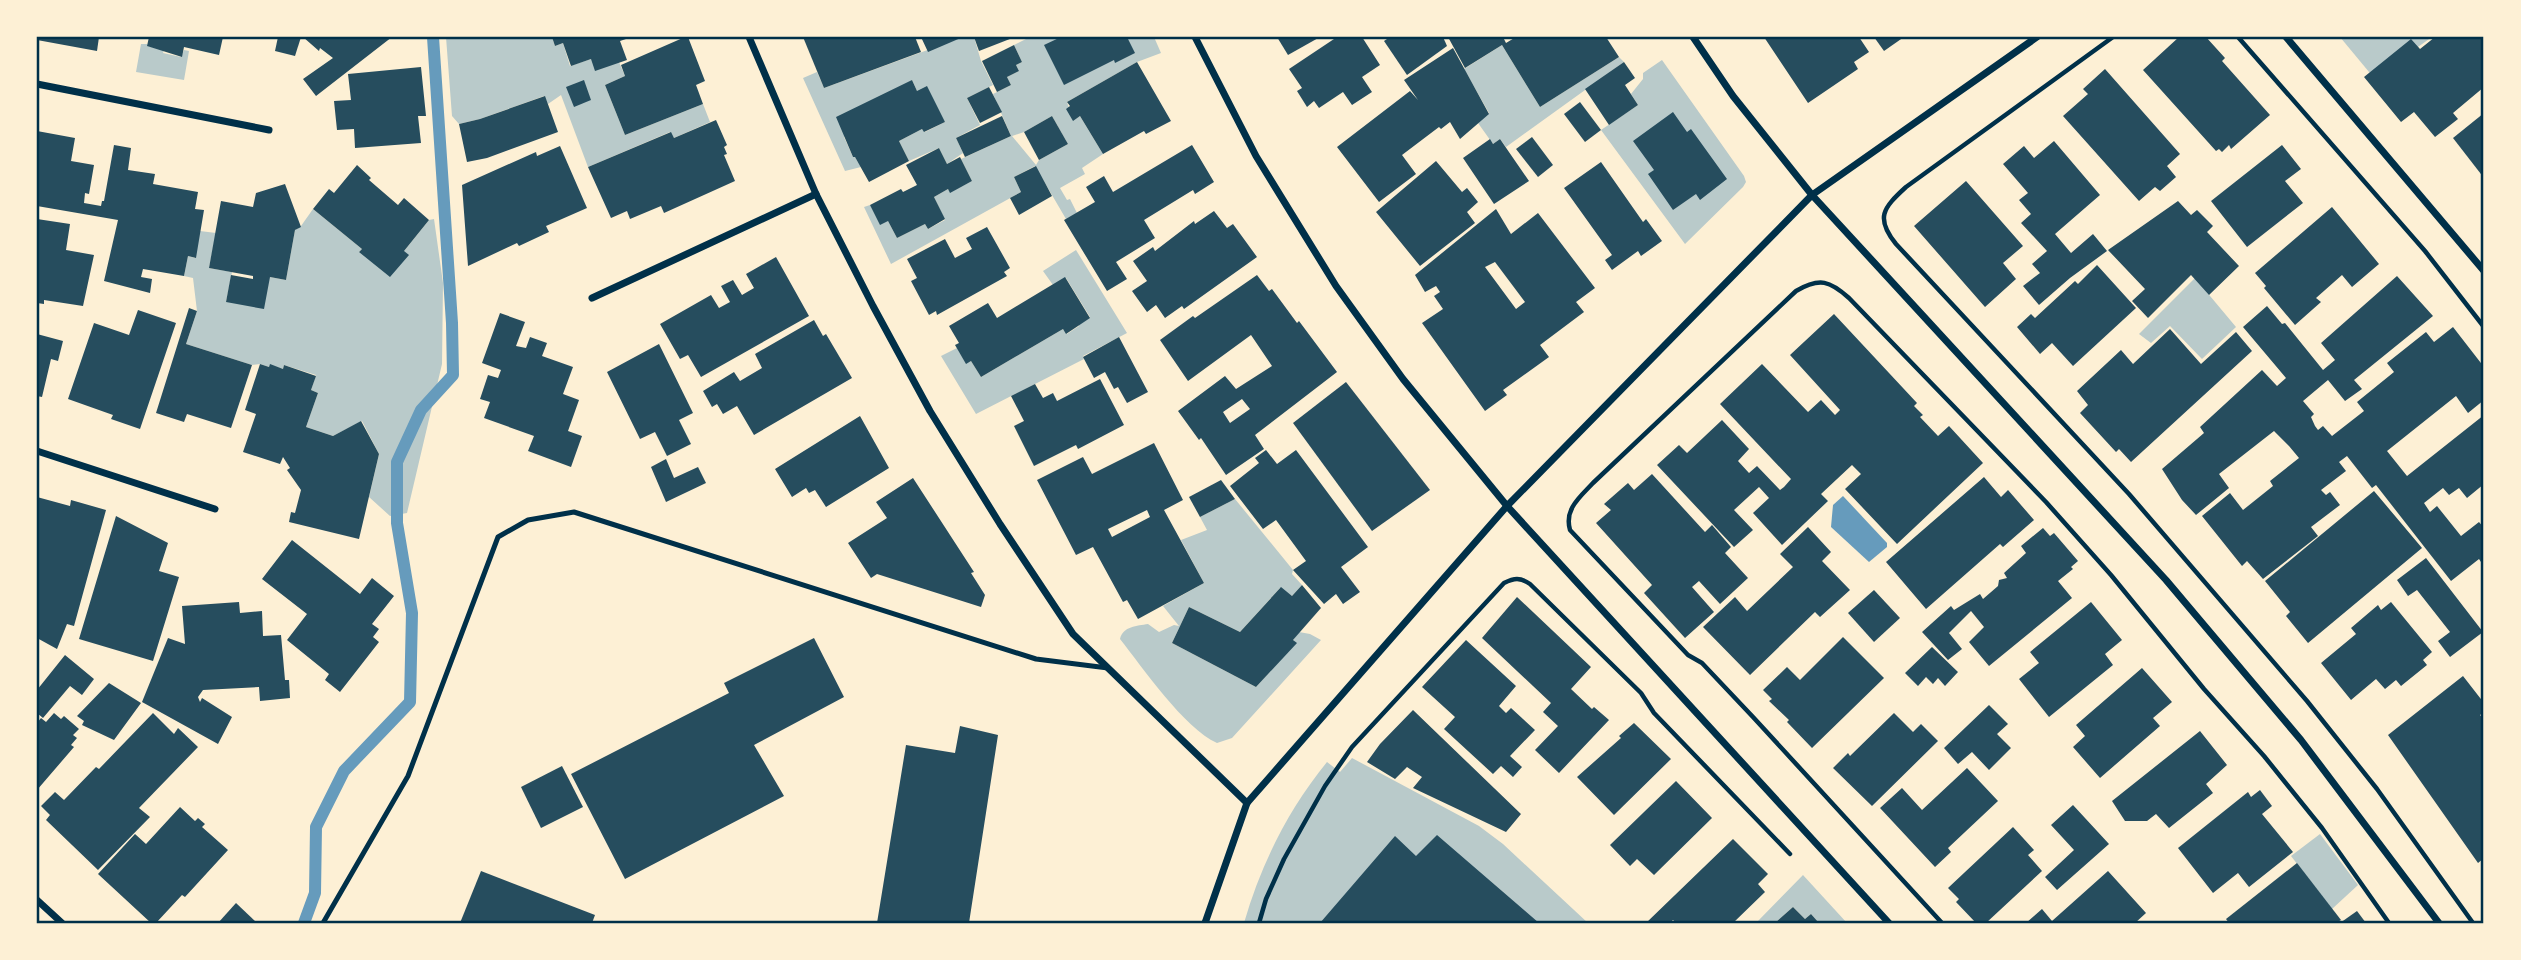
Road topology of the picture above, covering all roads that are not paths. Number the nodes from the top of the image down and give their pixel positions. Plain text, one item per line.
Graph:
1 (749, 37) edge
2 (1195, 37) edge
3 (1693, 37) edge
4 (2037, 37) edge
5 (2286, 37) edge
6 (37, 84) edge
7 (269, 130) dead end
8 (816, 194) junction
9 (1812, 195) junction
10 (2484, 271) edge
11 (592, 298) dead end
12 (37, 451) edge
13 (1507, 506) junction
14 (215, 509) dead end
15 (1108, 668) junction
16 (1247, 803) junction
17 (37, 900) edge
18 (62, 923) edge
19 (323, 923) edge
20 (1205, 923) edge
21 (1889, 923) edge
22 (2438, 923) edge

1 - 8 street
2 - 13 street
3 - 9 street
4 - 9 street
5 - 10 street
6 - 7 street
8 - 11 street
8 - 15 street
9 - 13 street
9 - 22 street
12 - 14 street
13 - 16 street
13 - 21 street
15 - 16 street
15 - 19 lane
16 - 20 street
17 - 18 street

